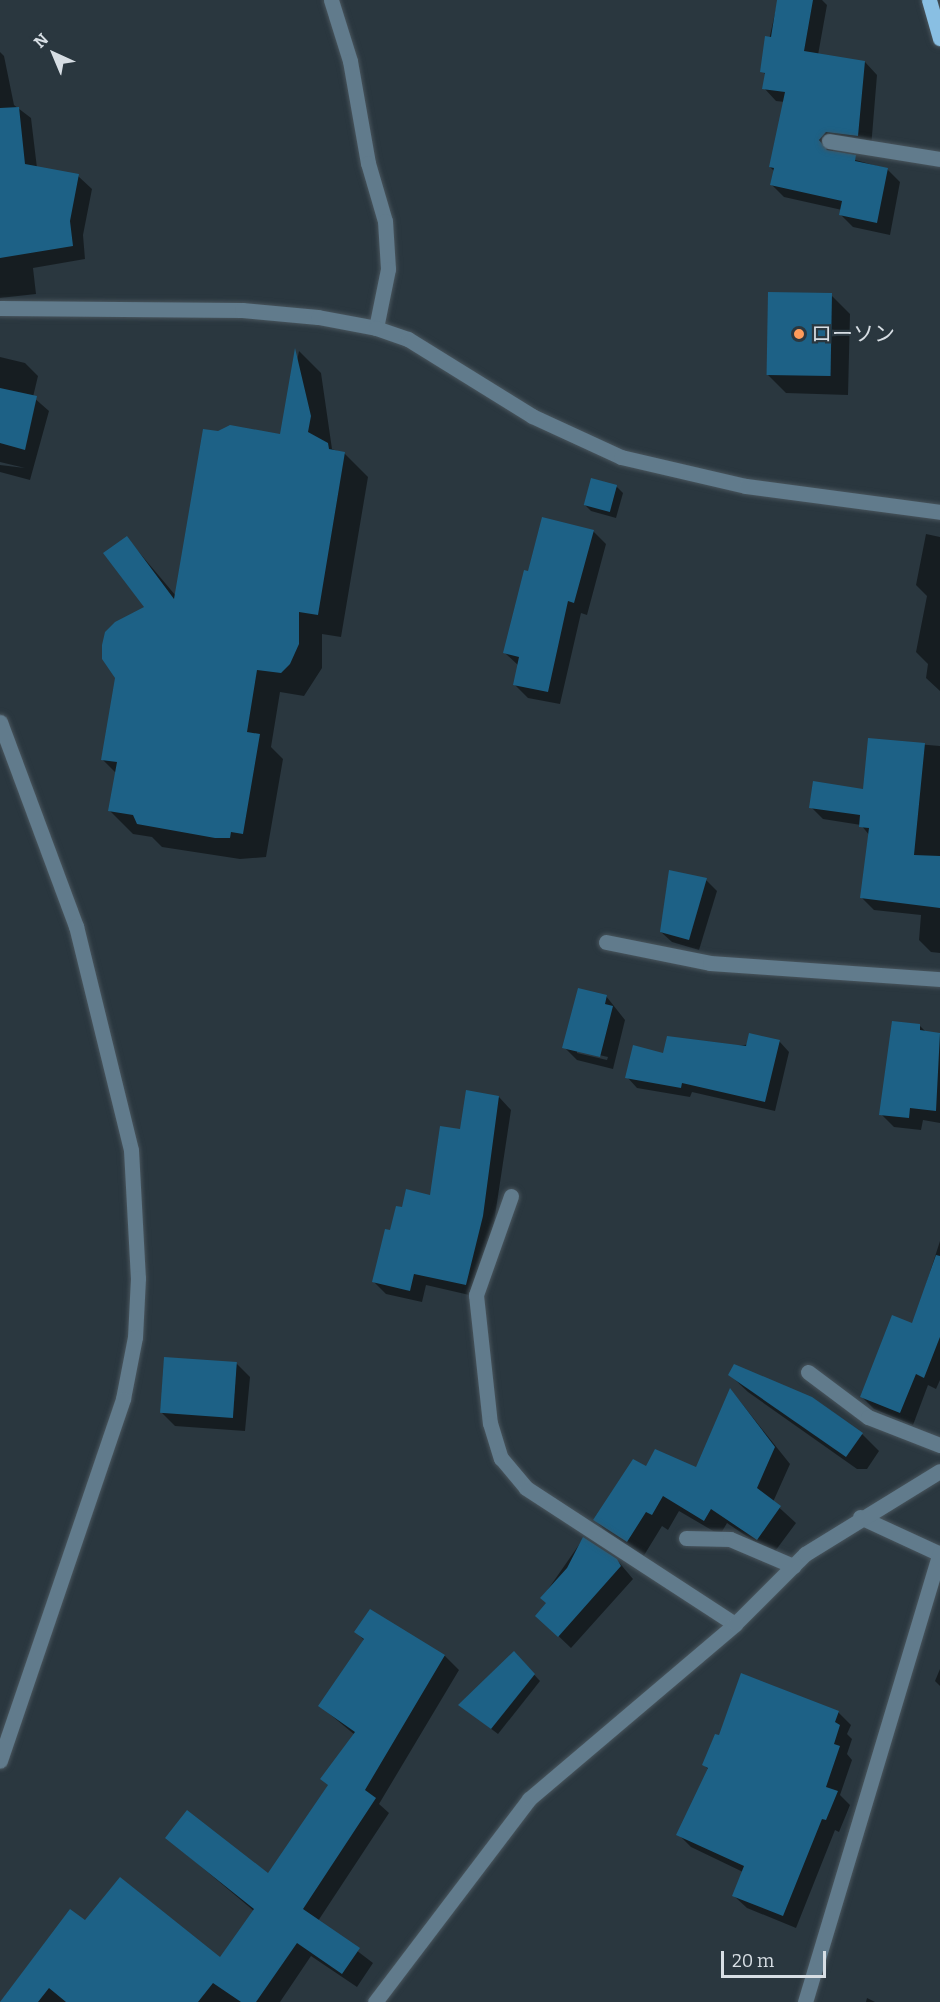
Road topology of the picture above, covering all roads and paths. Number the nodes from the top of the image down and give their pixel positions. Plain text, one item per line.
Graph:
1 (331, 0) edge
2 (928, 0) edge
3 (940, 38) edge
4 (829, 141) dead end
5 (940, 159) edge
6 (0, 308) edge
7 (376, 328) junction
8 (940, 513) edge
9 (0, 722) edge
10 (606, 942) dead end
11 (940, 979) edge
12 (511, 1196) dead end
13 (808, 1372) dead end
14 (940, 1445) edge
15 (940, 1471) edge
16 (860, 1517) junction
17 (686, 1538) dead end
18 (940, 1554) edge
19 (793, 1566) junction
20 (735, 1624) junction
21 (0, 1761) edge
22 (375, 2002) edge
23 (804, 2002) edge

1 - 7 street
2 - 3 main road
4 - 5 street
6 - 7 street
7 - 8 street
9 - 21 street
10 - 11 street
12 - 20 street
13 - 14 street
15 - 16 street
16 - 18 street
16 - 19 street
17 - 19 street
18 - 23 street
19 - 20 street
20 - 22 street

